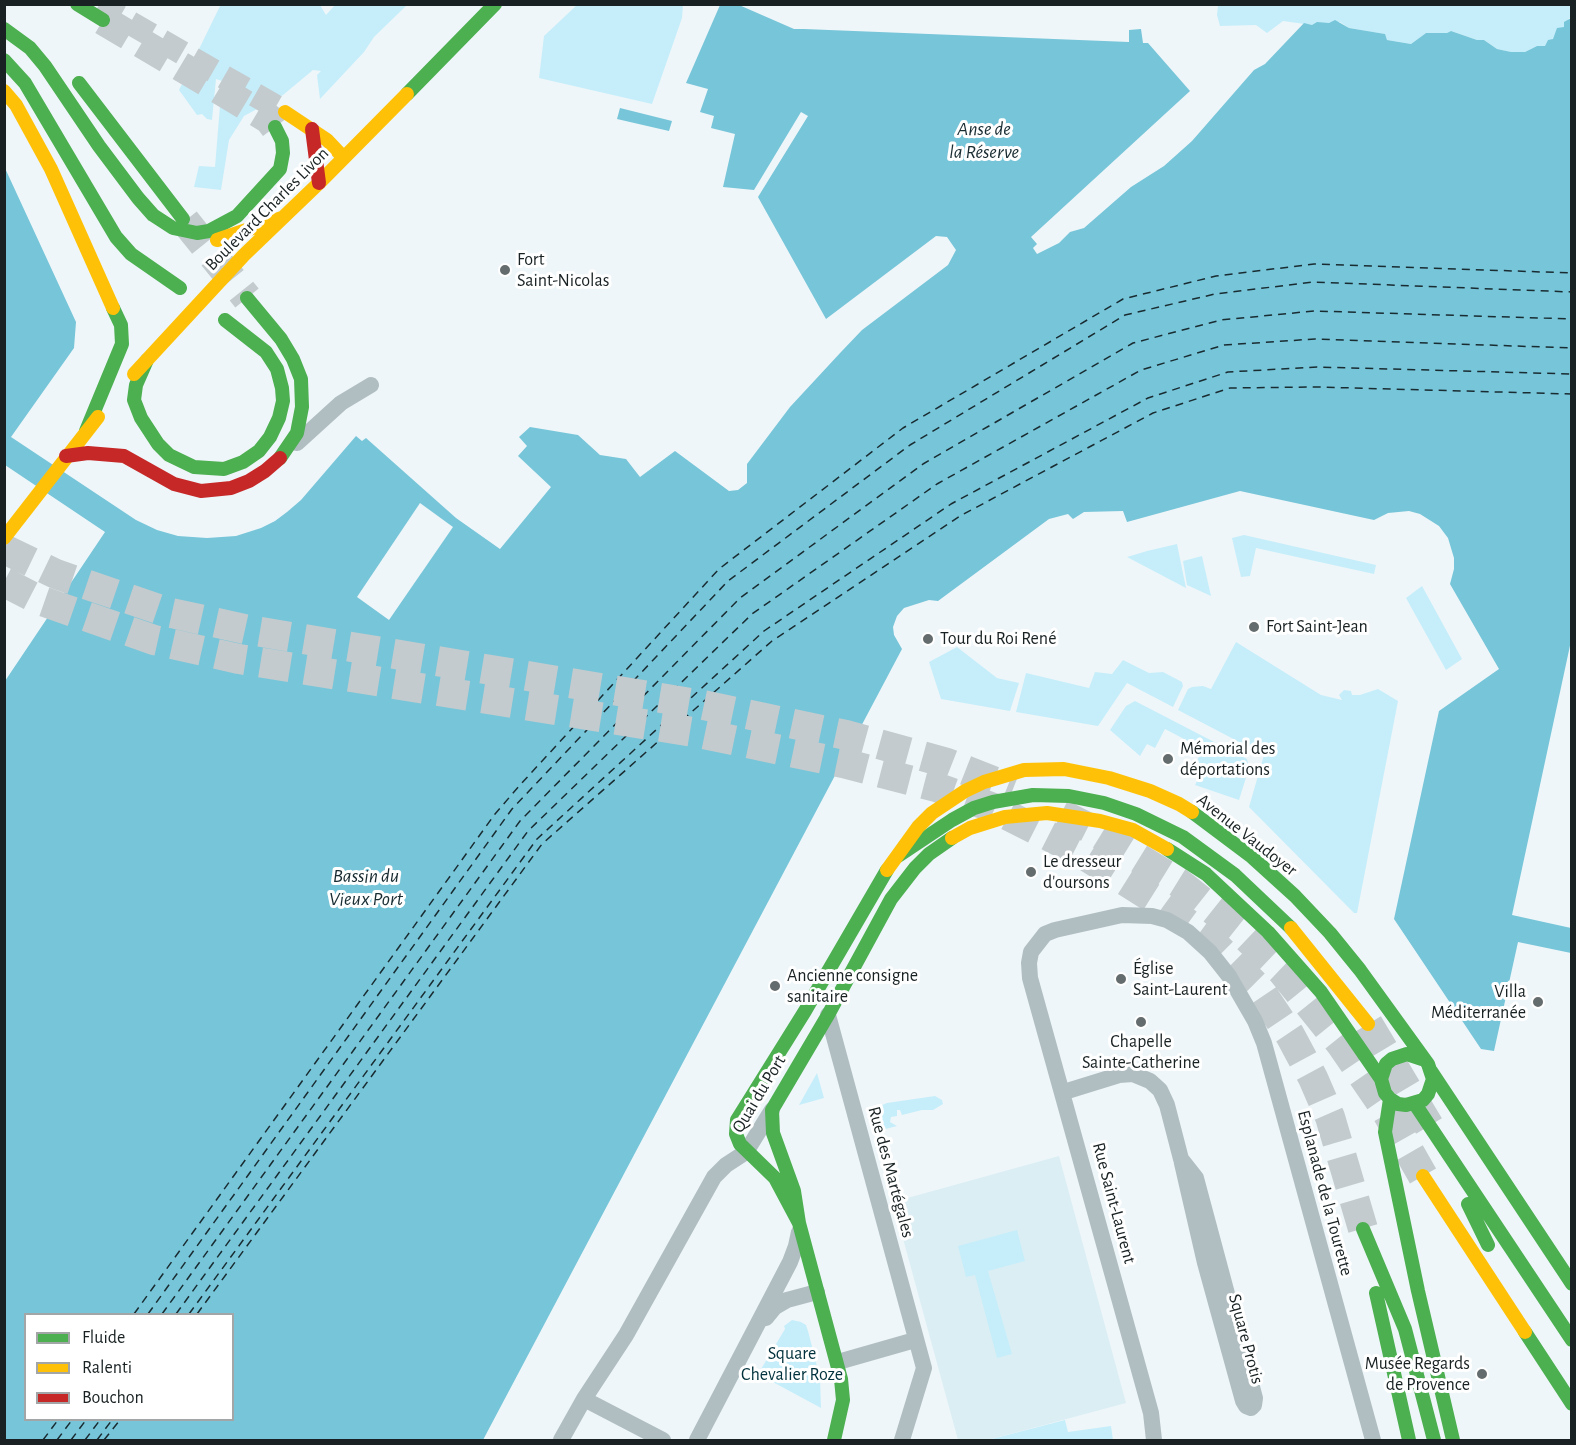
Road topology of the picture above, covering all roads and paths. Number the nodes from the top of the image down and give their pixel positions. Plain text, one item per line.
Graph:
1 (76, 4) edge
2 (495, 4) edge
3 (4, 20) edge
4 (103, 20) tunnel mouth
5 (23, 26) dead end
6 (4, 29) edge
7 (4, 60) edge
8 (68, 68) dead end
9 (25, 83) junction
10 (4, 91) edge
11 (285, 112) tunnel mouth
12 (275, 127) tunnel mouth
13 (312, 129) junction
14 (99, 146) junction
15 (344, 158) junction
16 (51, 169) junction
17 (319, 183) junction
18 (282, 218) junction
19 (183, 219) tunnel mouth
20 (180, 288) dead end
21 (247, 298) tunnel mouth
22 (225, 320) dead end
23 (147, 360) junction
24 (372, 385) dead end
25 (303, 396) junction
26 (341, 404) junction
27 (86, 431) junction
28 (72, 452) junction
29 (280, 458) junction
30 (6, 538) edge
31 (898, 856) junction
32 (1030, 978) joint
33 (828, 1015) junction
34 (1368, 1024) tunnel mouth
35 (1422, 1059) junction
36 (1431, 1071) junction
37 (1381, 1079) junction
38 (1064, 1092) junction
39 (1390, 1099) junction
40 (1415, 1104) junction
41 (772, 1110) junction
42 (746, 1152) junction
43 (1181, 1159) junction
44 (1423, 1176) tunnel mouth
45 (1468, 1204) dead end
46 (799, 1224) junction
47 (1572, 1284) edge
48 (816, 1292) junction
49 (756, 1330) junction
50 (915, 1340) junction
51 (1572, 1340) edge
52 (838, 1362) junction
53 (584, 1399) junction
54 (1572, 1404) edge
55 (561, 1440) edge
56 (663, 1440) edge
57 (697, 1440) edge
58 (834, 1440) edge
59 (902, 1440) edge
60 (1154, 1440) edge
61 (1373, 1440) edge
62 (1409, 1440) edge
63 (1434, 1440) edge
64 (1453, 1440) edge

1 - 4 main road
2 - 15 main road, Boulevard Charles Livon
3 - 5 main road
6 - 14 main road
7 - 9 main road
8 - 19 main road
9 - 16 main road
9 - 20 main road
10 - 16 main road
11 - 13 main road
12 - 14 main road
13 - 15 main road
13 - 17 main road
14 - 18 main road
15 - 17 main road, Boulevard Charles Livon
16 - 27 main road
17 - 18 main road, Boulevard Charles Livon
18 - 23 main road, Boulevard Charles Livon
21 - 25 main road
22 - 23 main road
23 - 27 main road, Boulevard Charles Livon
24 - 26 street
25 - 26 street
25 - 29 main road
26 - 29 street
27 - 28 main road, Boulevard Charles Livon
28 - 29 main road
28 - 30 main road, Boulevard Charles Livon
31 - 34 main road
31 - 35 main road, Avenue Vaudoyer
31 - 42 main road, Quai du Port
32 - 38 street, Rue Saint-Laurent
32 - 61 street, Esplanade de la Tourette
33 - 37 main road, Quai du Port
33 - 41 main road, Quai du Port
33 - 50 street, Rue des Martégales
35 - 36 main road, Avenue Vaudoyer
35 - 37 main road
36 - 40 main road
36 - 47 main road, Avenue Vaudoyer
37 - 39 main road
38 - 43 street, Square Protis
38 - 60 street, Rue Saint-Laurent
39 - 40 main road
39 - 64 main road
40 - 51 main road
41 - 42 street, Quai du Port
41 - 46 main road
42 - 46 main road
42 - 53 street, Quai du Port
43 - 43 street, Square Protis
44 - 54 main road
45 - 54 main road
46 - 48 main road
46 - 49 street
48 - 49 street
48 - 52 main road
49 - 57 street
50 - 52 street
50 - 59 street, Rue des Martégales
52 - 58 main road
53 - 55 street, Quai du Port
53 - 56 street
62 - 63 main road

